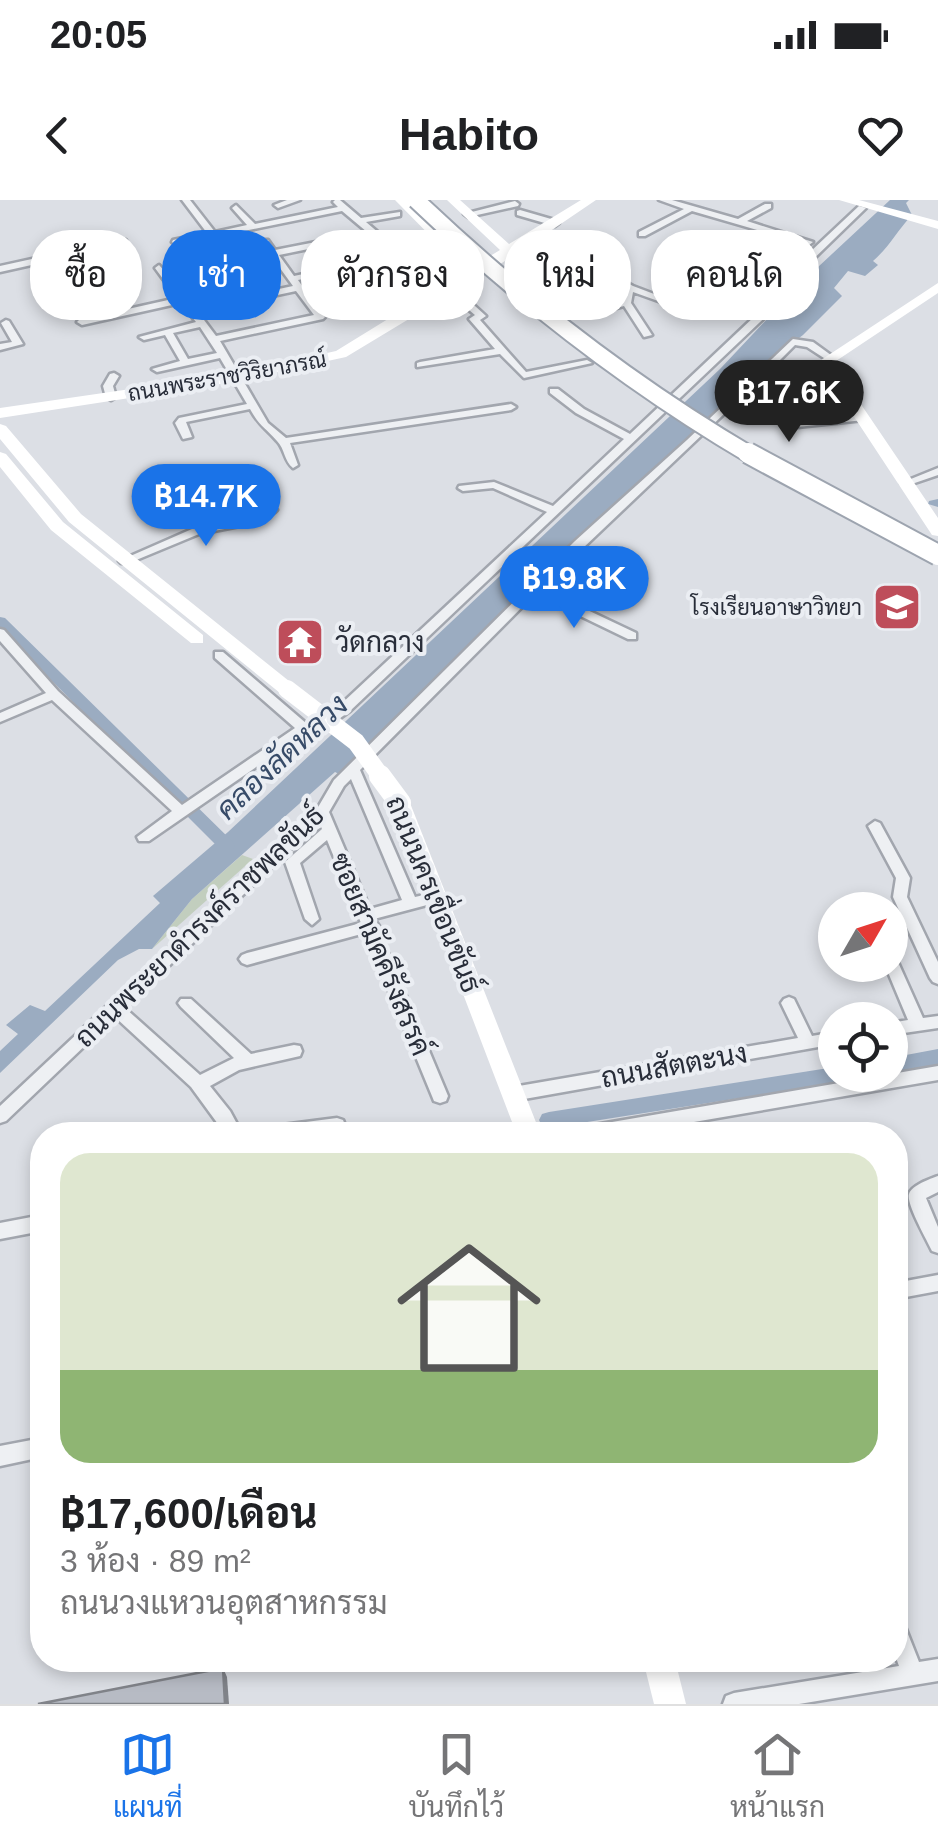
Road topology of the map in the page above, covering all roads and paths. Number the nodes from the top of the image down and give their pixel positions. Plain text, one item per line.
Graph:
1 (186, 200) edge
2 (296, 200) edge
3 (334, 200) edge
4 (416, 200) edge
5 (432, 200) edge
6 (452, 200) edge
7 (590, 200) edge
8 (664, 200) edge
9 (845, 200) edge
10 (867, 204) edge
11 (278, 205) dead end
12 (768, 206) dead end
13 (399, 207) edge
14 (236, 208) dead end
15 (344, 208) junction
16 (691, 208) junction
17 (468, 214) junction
18 (359, 221) junction
19 (739, 222) junction
20 (931, 223) edge
21 (253, 226) junction
22 (208, 230) edge
23 (235, 230) edge
24 (370, 230) edge
25 (428, 230) edge
26 (545, 230) joint
27 (767, 230) edge
28 (642, 234) dead end
29 (504, 239) edge
30 (504, 241) edge
31 (499, 242) junction
32 (484, 258) edge
33 (484, 258) edge
34 (30, 262) edge
35 (281, 263) edge
36 (0, 268) edge
37 (158, 268) dead end
38 (162, 273) edge
39 (301, 281) edge
40 (295, 283) junction
41 (281, 287) edge
42 (938, 287) edge
43 (301, 290) edge
44 (162, 308) edge
45 (631, 311) edge
46 (199, 320) edge
47 (306, 320) edge
48 (398, 320) edge
49 (475, 320) edge
50 (82, 322) dead end
51 (6, 323) dead end
52 (202, 324) junction
53 (167, 332) junction
54 (646, 335) dead end
55 (144, 336) dead end
56 (214, 339) junction
57 (0, 347) edge
58 (500, 351) junction
59 (223, 355) junction
60 (830, 358) junction
61 (186, 364) junction
62 (586, 364) dead end
63 (420, 365) dead end
64 (156, 369) dead end
65 (114, 376) dead end
66 (234, 378) junction
67 (746, 388) junction
68 (554, 392) dead end
69 (110, 397) junction
70 (251, 406) junction
71 (511, 407) dead end
72 (0, 413) edge
73 (860, 418) junction
74 (0, 429) edge
75 (187, 437) dead end
76 (630, 438) junction
77 (284, 442) junction
78 (0, 457) edge
79 (293, 465) dead end
80 (938, 472) edge
81 (906, 484) junction
82 (463, 488) dead end
83 (272, 510) dead end
84 (552, 510) junction
85 (938, 530) edge
86 (938, 542) edge
87 (938, 556) edge
88 (125, 561) junction
89 (533, 589) junction
90 (632, 636) dead end
91 (2, 637) edge
92 (219, 655) junction
93 (288, 689) junction
94 (54, 694) junction
95 (0, 718) edge
96 (304, 728) junction
97 (354, 770) junction
98 (184, 811) junction
99 (322, 812) junction
100 (875, 826) dead end
101 (330, 831) junction
102 (144, 837) dead end
103 (437, 897) junction
104 (410, 904) junction
105 (312, 919) dead end
106 (370, 920) junction
107 (247, 960) dead end
108 (938, 978) edge
109 (900, 982) edge
110 (788, 1002) dead end
111 (186, 1003) dead end
112 (114, 1007) junction
113 (938, 1022) edge
114 (918, 1025) junction
115 (908, 1027) edge
116 (818, 1041) edge
117 (808, 1043) junction
118 (294, 1052) dead end
119 (247, 1060) junction
120 (938, 1073) edge
121 (908, 1076) edge
122 (198, 1084) junction
123 (818, 1089) edge
124 (513, 1094) junction
125 (440, 1096) dead end
126 (0, 1116) edge
127 (228, 1122) edge
128 (524, 1122) edge
129 (645, 1122) edge
130 (938, 1183) edge
131 (30, 1225) edge
132 (0, 1231) edge
133 (938, 1245) edge
134 (938, 1283) edge
135 (908, 1289) edge
136 (30, 1450) edge
137 (0, 1456) edge
138 (908, 1661) edge
139 (938, 1670) edge
140 (661, 1672) edge
141 (913, 1674) junction
142 (670, 1704) edge
143 (734, 1704) edge

1 - 22 street
2 - 11 street
3 - 15 street
4 - 87 main road, bridge
5 - 86 main road
6 - 17 main road
7 - 26 main road, ถนนพระราชวิริยาภรณ์
8 - 16 street
9 - 10 main road
10 - 20 main road
10 - 76 street
12 - 19 street
13 - 18 street
13 - 25 main road
14 - 21 street
15 - 18 street
15 - 21 street
16 - 19 street
16 - 28 street
17 - 26 street
17 - 31 main road
18 - 24 street
19 - 27 street
21 - 23 street
29 - 31 main road
30 - 31 main road, ถนนพระราชวิริยาภรณ์
31 - 32 main road
31 - 33 main road, ถนนพระราชวิริยาภรณ์
34 - 36 street
35 - 40 street
37 - 38 street
39 - 40 street
40 - 41 street
40 - 43 street
42 - 60 main road
44 - 50 street
45 - 54 street
46 - 52 street
47 - 56 street
48 - 66 main road, ถนนพระราชวิริยาภรณ์
49 - 58 street
51 - 57 street
52 - 53 street
52 - 56 street
53 - 55 street
53 - 61 street
56 - 59 street
58 - 62 street
58 - 63 street
59 - 61 street
59 - 66 street
60 - 67 street, ถนนพระยาดำรงค์ราชพลขันธ์
60 - 73 main road
61 - 64 street
65 - 69 street
66 - 69 main road, ถนนพระราชวิริยาภรณ์
66 - 70 street
67 - 73 street
67 - 89 street, ถนนพระยาดำรงค์ราชพลขันธ์
68 - 76 street
69 - 72 main road, ถนนพระราชวิริยาภรณ์
70 - 75 street
70 - 77 street
71 - 77 street
73 - 81 main road
74 - 88 main road, ถนนนครเขื่อนขันธ์
76 - 84 street
77 - 79 street
78 - 92 main road, ถนนนครเขื่อนขันธ์
80 - 81 street
81 - 85 main road
82 - 84 street
83 - 88 street
84 - 96 street
88 - 93 main road, ถนนนครเขื่อนขันธ์
89 - 90 street
89 - 97 street, ถนนพระยาดำรงค์ราชพลขันธ์
91 - 94 street
92 - 93 main road, ถนนนครเขื่อนขันธ์
92 - 96 street
93 - 103 main road, ถนนนครเขื่อนขันธ์, bridge
94 - 95 street
94 - 98 street
96 - 98 street
97 - 99 street, ถนนพระยาดำรงค์ราชพลขันธ์
97 - 104 street
98 - 102 street
99 - 101 street, ซอยสามัคคีรังสรรค์
99 - 112 street, ถนนพระยาดำรงค์ราชพลขันธ์
100 - 108 street
101 - 105 street
101 - 106 street, ซอยสามัคคีรังสรรค์
103 - 104 street
103 - 124 main road, ถนนนครเขื่อนขันธ์
104 - 106 street
106 - 107 street
106 - 125 street, ซอยสามัคคีรังสรรค์
109 - 114 street
110 - 117 street
111 - 119 street
112 - 122 street
112 - 126 street, ถนนพระยาดำรงค์ราชพลขันธ์
113 - 114 street
114 - 115 street
116 - 117 street, ถนนสัตตะนง
117 - 124 street, ถนนสัตตะนง
118 - 119 street
119 - 122 street
120 - 121 street
122 - 127 street
123 - 129 street
124 - 128 main road, ถนนนครเขื่อนขันธ์
130 - 133 street
131 - 132 street
134 - 135 street
136 - 137 street
138 - 141 street
139 - 141 street
140 - 142 main road
141 - 143 street

